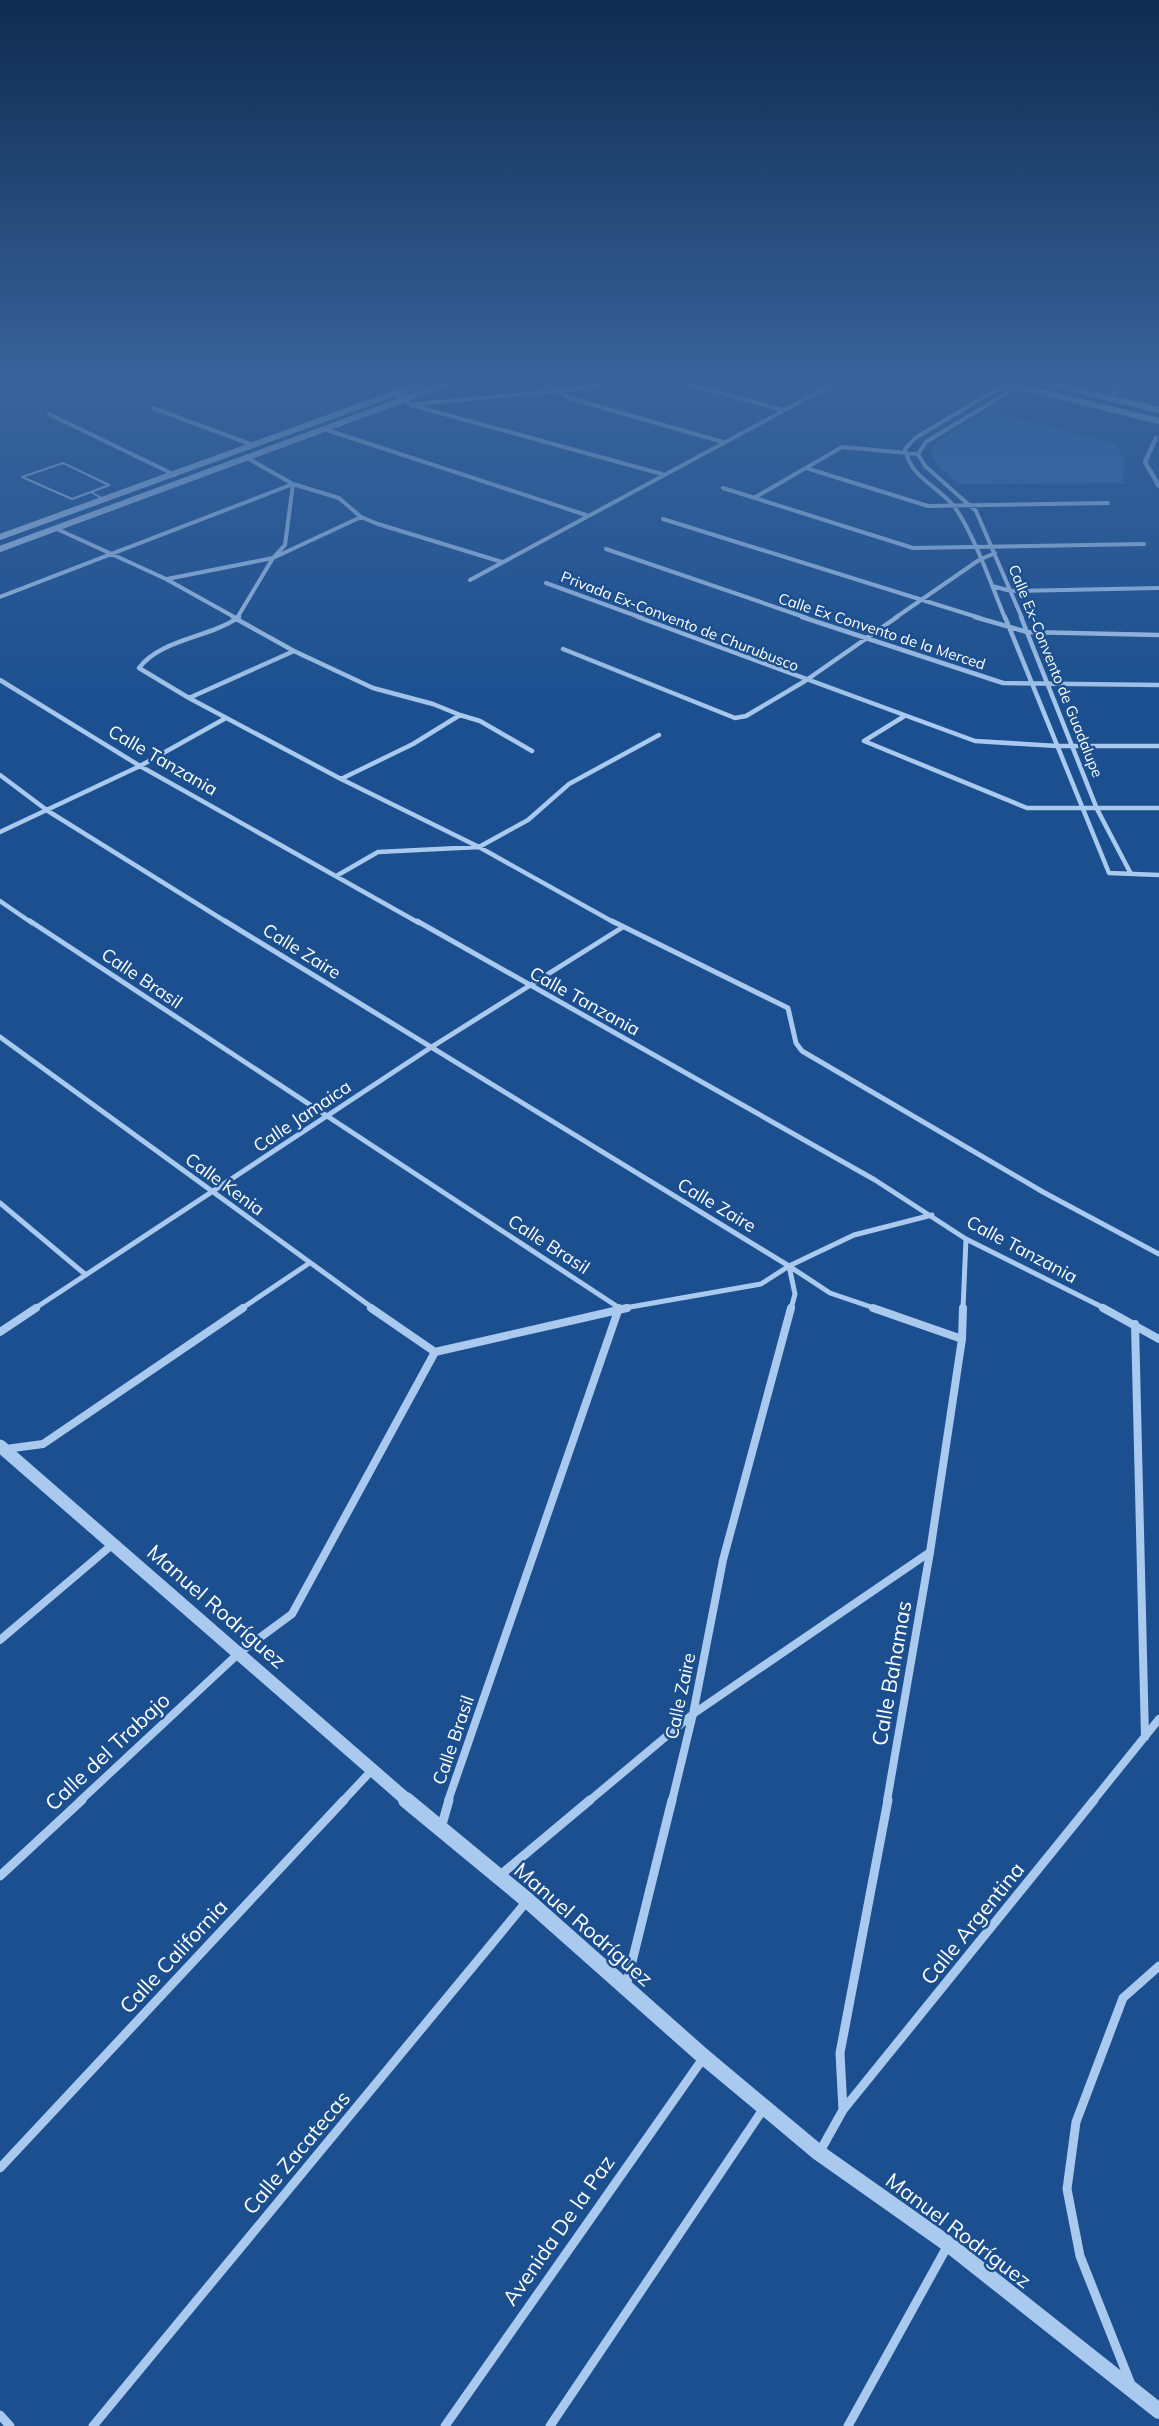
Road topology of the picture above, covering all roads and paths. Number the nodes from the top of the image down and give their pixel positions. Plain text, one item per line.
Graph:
1 (54, 491) edge
2 (130, 491) edge
3 (161, 491) edge
4 (275, 491) edge
5 (292, 491) edge
6 (317, 491) edge
7 (514, 491) edge
8 (631, 491) edge
9 (733, 491) edge
10 (766, 491) edge
11 (876, 491) edge
12 (938, 491) edge
13 (952, 491) edge
14 (91, 492) joint
15 (754, 498) junction
16 (106, 500) junction
17 (1108, 503) dead end
18 (966, 504) junction
19 (953, 505) junction
20 (586, 515) junction
21 (361, 516) junction
22 (663, 519) dead end
23 (57, 529) junction
24 (0, 537) edge
25 (1144, 544) dead end
26 (974, 545) junction
27 (0, 549) edge
28 (606, 549) dead end
29 (995, 551) junction
30 (114, 555) junction
31 (273, 558) junction
32 (979, 560) junction
33 (502, 562) junction
34 (166, 579) junction
35 (470, 580) dead end
36 (546, 583) dead end
37 (992, 586) junction
38 (1159, 588) edge
39 (1011, 591) junction
40 (0, 597) edge
41 (920, 602) junction
42 (238, 618) junction
43 (1009, 627) junction
44 (1027, 632) junction
45 (1159, 634) edge
46 (866, 639) junction
47 (563, 649) dead end
48 (294, 651) junction
49 (0, 680) edge
50 (805, 681) junction
51 (1030, 683) junction
52 (1048, 684) junction
53 (1159, 685) edge
54 (189, 698) junction
55 (460, 715) junction
56 (903, 717) junction
57 (226, 718) junction
58 (659, 735) dead end
59 (1057, 746) junction
60 (1159, 746) edge
61 (1074, 747) junction
62 (532, 751) dead end
63 (140, 766) junction
64 (0, 775) edge
65 (341, 779) junction
66 (1159, 808) edge
67 (1081, 809) junction
68 (1097, 809) junction
69 (48, 811) junction
70 (0, 832) edge
71 (479, 847) junction
72 (338, 874) junction
73 (1131, 874) junction
74 (1159, 874) edge
75 (0, 901) edge
76 (8, 906) junction
77 (0, 910) edge
78 (623, 927) junction
79 (528, 986) junction
80 (0, 1037) edge
81 (430, 1048) junction
82 (326, 1118) junction
83 (213, 1193) junction
84 (0, 1203) edge
85 (932, 1215) junction
86 (966, 1239) junction
87 (1159, 1254) edge
88 (308, 1264) junction
89 (789, 1266) junction
90 (86, 1275) junction
91 (621, 1310) junction
92 (1135, 1324) junction
93 (0, 1332) edge
94 (962, 1339) junction
95 (1159, 1339) edge
96 (435, 1352) junction
97 (1, 1449) edge
98 (113, 1544) junction
99 (930, 1552) junction
100 (0, 1640) edge
101 (239, 1653) junction
102 (693, 1714) junction
103 (1159, 1719) edge
104 (1144, 1738) junction
105 (372, 1770) junction
106 (441, 1830) junction
107 (0, 1876) edge
108 (498, 1877) junction
109 (527, 1900) junction
110 (1159, 1966) edge
111 (626, 1987) junction
112 (704, 2057) junction
113 (765, 2108) junction
114 (843, 2110) junction
115 (819, 2153) junction
116 (0, 2168) edge
117 (948, 2244) junction
118 (1134, 2391) junction
119 (1159, 2411) edge
120 (0, 2415) edge
121 (10, 2426) edge
122 (93, 2426) edge
123 (445, 2426) edge
124 (550, 2426) edge
125 (848, 2426) edge

1 - 14 lane
2 - 16 street
3 - 23 street
4 - 30 street
5 - 31 street
6 - 21 street
7 - 20 street
8 - 20 street
9 - 15 street
10 - 15 street
11 - 19 street
12 - 19 street, Calle Ex-Convento de Guadalupe
13 - 18 street, Calle Ex-Convento de Guadalupe
14 - 16 lane
15 - 26 street
16 - 24 street
17 - 18 street
18 - 19 street
18 - 29 street, Calle Ex-Convento de Guadalupe
19 - 26 street, Calle Ex-Convento de Guadalupe
20 - 33 street
21 - 31 street
21 - 33 street
22 - 41 street
23 - 27 street
23 - 30 street
25 - 29 street
26 - 29 street
26 - 32 street, Calle Ex-Convento de Guadalupe
28 - 46 street, Calle Ex Convento de la Merced
29 - 32 street
29 - 39 street, Calle Ex-Convento de Guadalupe
30 - 34 street
30 - 40 street
31 - 34 street
31 - 42 street
32 - 37 street, Calle Ex-Convento de Guadalupe
32 - 41 street
33 - 35 street
34 - 42 street
36 - 50 street, Privada Ex-Convento de Churubusco
37 - 39 street
37 - 43 street, Calle Ex-Convento de Guadalupe
38 - 39 street
39 - 44 street, Calle Ex-Convento de Guadalupe
41 - 43 street
41 - 46 street
42 - 48 street
42 - 54 street
43 - 44 street
43 - 51 street, Calle Ex-Convento de Guadalupe
44 - 45 street
44 - 52 street, Calle Ex-Convento de Guadalupe
46 - 50 street
46 - 51 street, Calle Ex Convento de la Merced
47 - 50 street
48 - 54 street
48 - 55 street
49 - 63 street, Calle Tanzania
50 - 56 street, Privada Ex-Convento de Churubusco
51 - 52 street, Calle Ex Convento de la Merced
51 - 59 street, Calle Ex-Convento de Guadalupe
52 - 53 street, Calle Ex Convento de la Merced
52 - 61 street, Calle Ex-Convento de Guadalupe
54 - 57 street
55 - 62 street
55 - 65 street
56 - 59 street, Privada Ex-Convento de Churubusco
56 - 67 street
57 - 63 street
57 - 65 street
58 - 71 street
59 - 61 street, Privada Ex-Convento de Churubusco
59 - 67 street, Calle Ex-Convento de Guadalupe
60 - 61 street, Privada Ex-Convento de Churubusco
61 - 68 street, Calle Ex-Convento de Guadalupe
63 - 69 street
63 - 72 street, Calle Tanzania
64 - 69 street, Calle Zaire
65 - 71 street
66 - 68 street
67 - 68 street
67 - 73 street, Calle Ex-Convento de Guadalupe
68 - 73 street, Calle Ex-Convento de Guadalupe
69 - 70 street
69 - 81 street, Calle Zaire
71 - 72 street
71 - 78 street
72 - 79 street, Calle Tanzania
73 - 74 street
75 - 76 street, Calle Brasil
76 - 77 street
76 - 82 street, Calle Brasil
78 - 79 street, Calle Jamaica
78 - 87 street
79 - 81 street, Calle Jamaica
79 - 85 street, Calle Tanzania
80 - 83 street, Calle Kenia
81 - 82 street, Calle Jamaica
81 - 89 street, Calle Zaire
82 - 83 street, Calle Jamaica
82 - 91 street, Calle Brasil
83 - 88 street, Calle Kenia
83 - 90 street, Calle Jamaica
84 - 90 street
85 - 86 street, Calle Tanzania
85 - 89 street
86 - 92 street, Calle Tanzania
86 - 94 street, Calle Bahamas
88 - 96 street, Calle Kenia
88 - 97 street
89 - 91 street
89 - 94 street
89 - 102 street, Calle Zaire
90 - 93 street, Calle Jamaica
91 - 96 street
91 - 106 street, Calle Brasil
92 - 95 street, Calle Tanzania
92 - 104 street
94 - 99 street, Calle Bahamas
96 - 101 street, Calle del Trabajo
97 - 98 street, Manuel Rodríguez
98 - 100 street
98 - 101 street, Manuel Rodríguez
99 - 102 street
99 - 114 street, Calle Bahamas
101 - 105 street, Manuel Rodríguez
101 - 107 street, Calle del Trabajo
102 - 108 street
102 - 111 street, Calle Zaire
103 - 104 street, Calle Argentina
104 - 114 street, Calle Argentina
105 - 106 street, Manuel Rodríguez
105 - 116 street, Calle California
106 - 108 street, Manuel Rodríguez
108 - 109 street, Manuel Rodríguez
109 - 111 street, Manuel Rodríguez
109 - 122 street, Calle Zacatecas
110 - 118 street
111 - 112 street, Manuel Rodríguez
112 - 113 street, Manuel Rodríguez
112 - 123 street, Avenida De la Paz
113 - 115 street, Manuel Rodríguez
113 - 124 street
114 - 115 street, Calle Argentina
115 - 117 street, Manuel Rodríguez
117 - 118 street, Manuel Rodríguez
117 - 125 street
118 - 119 street, Manuel Rodríguez
120 - 121 street

